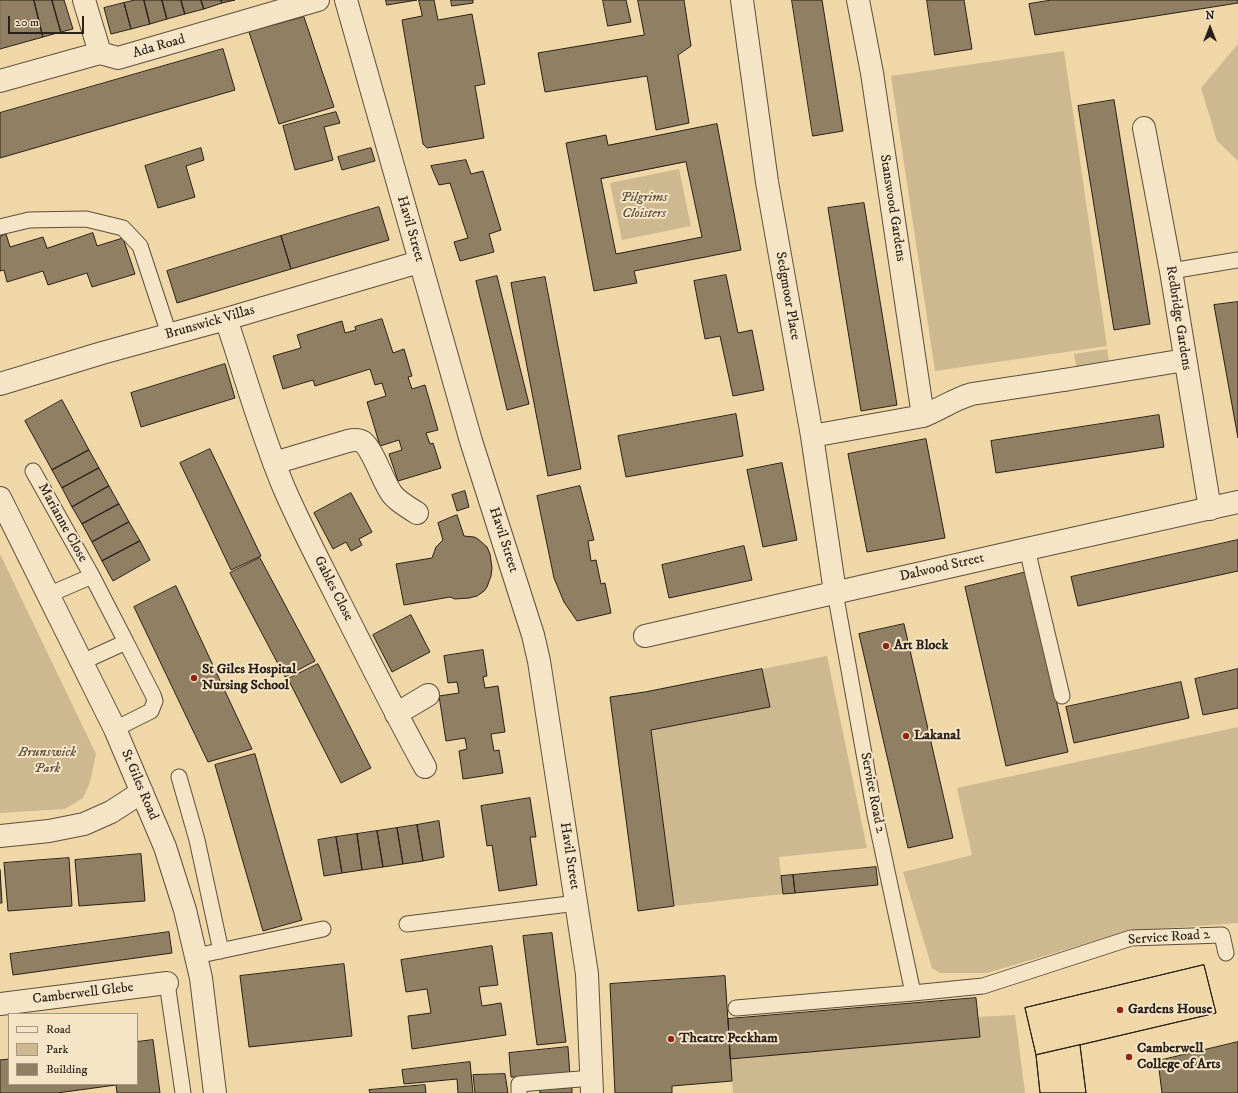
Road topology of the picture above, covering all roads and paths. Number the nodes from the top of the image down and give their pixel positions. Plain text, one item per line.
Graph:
1 (84, 0) edge
2 (318, 0) edge
3 (346, 0) edge
4 (742, 0) edge
5 (858, 0) edge
6 (100, 53) junction
7 (0, 81) edge
8 (1144, 128) dead end
9 (0, 228) edge
10 (1238, 260) edge
11 (419, 262) junction
12 (1171, 271) junction
13 (226, 319) junction
14 (168, 334) junction
15 (1185, 360) junction
16 (0, 384) edge
17 (923, 416) junction
18 (812, 436) junction
19 (274, 463) junction
20 (33, 471) dead end
21 (0, 498) edge
22 (1238, 502) edge
23 (1210, 509) junction
24 (417, 512) dead end
25 (1027, 549) junction
26 (92, 576) junction
27 (835, 592) junction
28 (48, 595) junction
29 (646, 636) dead end
30 (126, 642) junction
31 (82, 662) junction
32 (428, 695) dead end
33 (1062, 696) dead end
34 (396, 714) junction
35 (115, 728) junction
36 (424, 767) dead end
37 (179, 777) dead end
38 (142, 792) junction
39 (0, 836) edge
40 (577, 903) junction
41 (407, 924) dead end
42 (323, 929) dead end
43 (221, 950) junction
44 (1226, 953) dead end
45 (196, 956) junction
46 (167, 983) joint
47 (913, 993) junction
48 (0, 1004) edge
49 (736, 1008) dead end
50 (592, 1086) edge
51 (183, 1093) edge
52 (215, 1093) edge
53 (519, 1093) edge

1 - 6 street
2 - 6 street, Ada Road
3 - 11 street, Havil Street
4 - 18 street, Sedgmoor Place
5 - 17 street, Stanswood Gardens
6 - 7 street, Ada Road
8 - 12 street, Redbridge Gardens
9 - 14 lane
10 - 12 lane
11 - 13 street, Brunswick Villas
11 - 40 street, Havil Street
12 - 15 street, Redbridge Gardens
13 - 14 street, Brunswick Villas
13 - 19 street, Gables Close
14 - 16 street, Brunswick Villas
15 - 17 street
15 - 23 street, Redbridge Gardens
17 - 18 street
18 - 27 street, Sedgmoor Place
19 - 24 street
19 - 34 street, Gables Close
20 - 26 lane, Marianne Close
21 - 28 street, St Giles Road
22 - 23 street, Dalwood Street
23 - 25 street, Dalwood Street
25 - 27 street, Dalwood Street
25 - 33 lane
26 - 28 lane, Marianne Close
26 - 30 lane, Marianne Close
27 - 29 street, Dalwood Street
27 - 47 lane, Service Road 2
28 - 31 street, St Giles Road
30 - 31 lane
30 - 35 lane, Marianne Close
31 - 35 street, St Giles Road
32 - 34 street
34 - 36 street, Gables Close
35 - 38 street, St Giles Road
37 - 43 lane
38 - 39 street
38 - 45 street, St Giles Road
40 - 41 lane
40 - 50 street, Havil Street
42 - 43 lane
43 - 45 lane
44 - 47 lane, Service Road 2
45 - 52 street, St Giles Road
46 - 48 street, Camberwell Glebe
46 - 51 lane
47 - 49 lane, Service Road 2
50 - 53 lane

